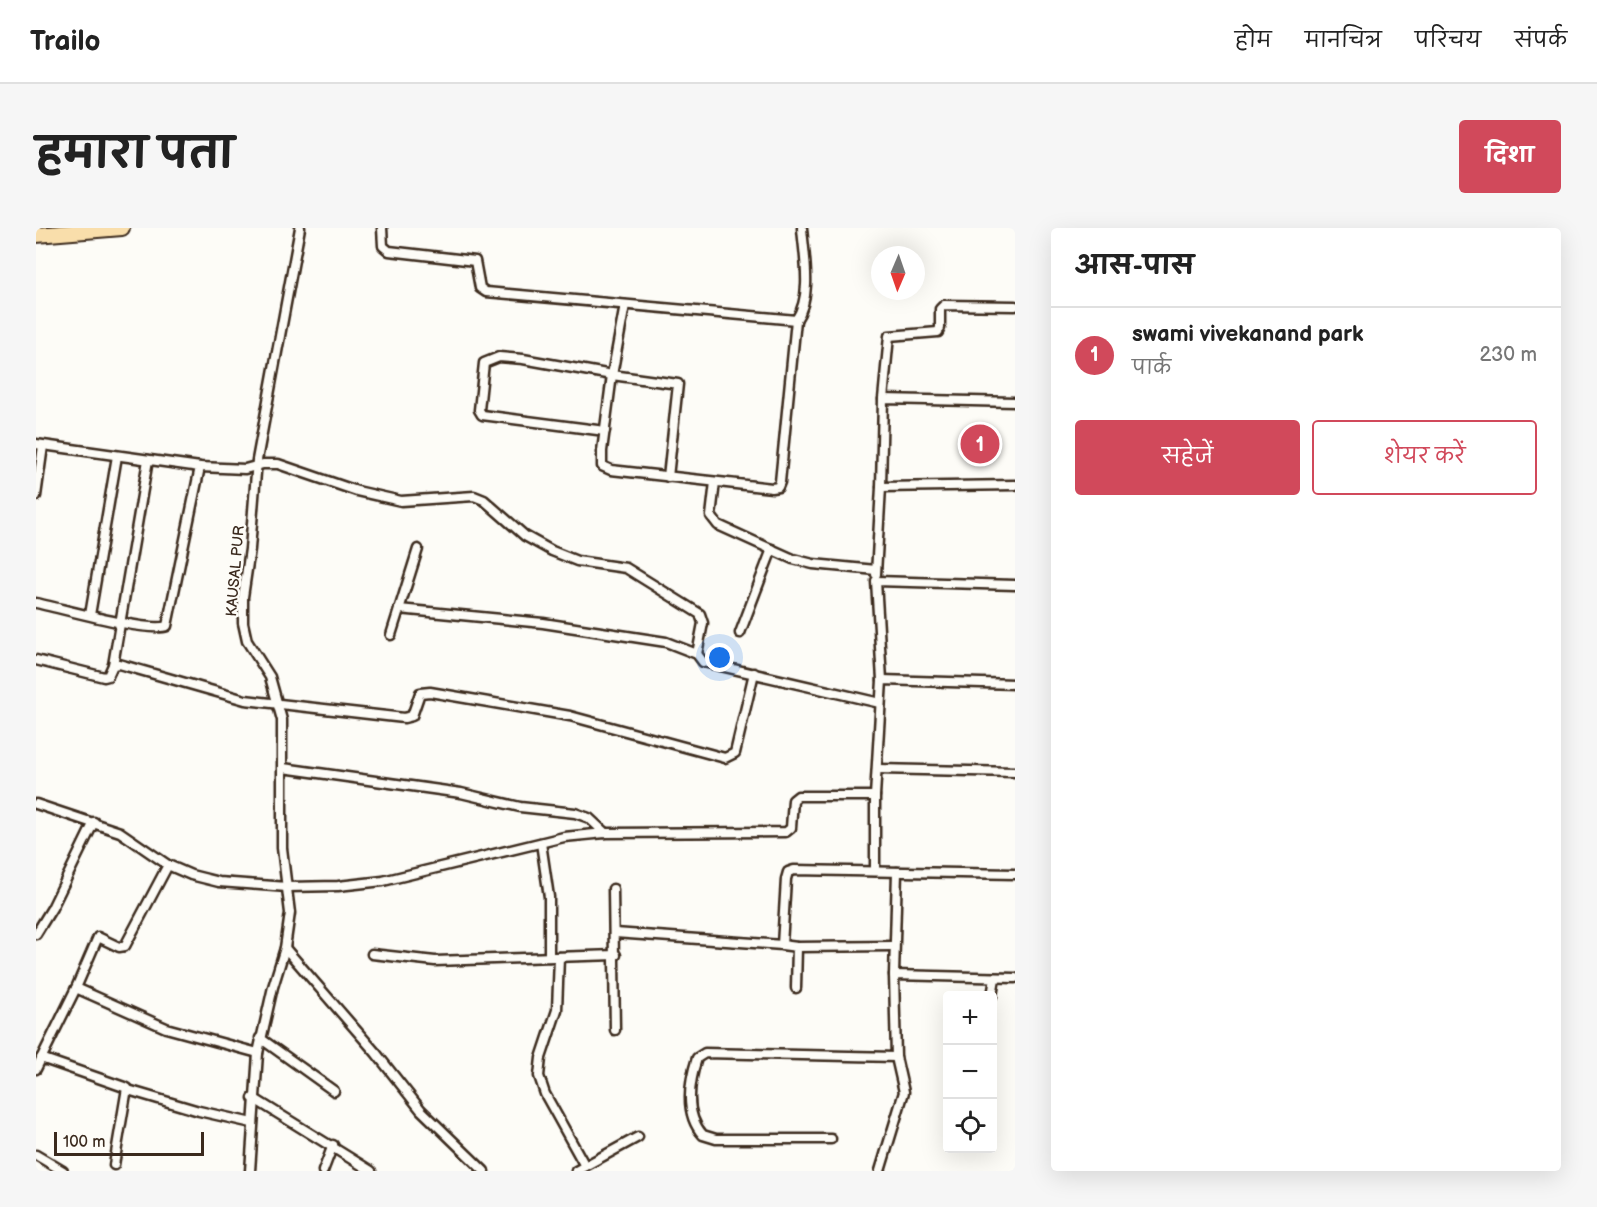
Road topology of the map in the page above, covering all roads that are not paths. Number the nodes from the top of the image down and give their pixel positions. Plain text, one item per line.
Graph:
1 (122, 228) edge
2 (300, 228) edge
3 (382, 228) edge
4 (802, 228) edge
5 (36, 235) edge
6 (625, 305) junction
7 (1015, 306) edge
8 (796, 320) junction
9 (612, 375) junction
10 (883, 399) junction
11 (1015, 402) edge
12 (605, 431) junction
13 (40, 445) edge
14 (117, 456) junction
15 (148, 460) junction
16 (200, 466) junction
17 (256, 467) junction
18 (668, 477) junction
19 (715, 482) junction
20 (1015, 485) edge
21 (881, 487) junction
22 (36, 496) edge
23 (418, 549) dead end
24 (772, 549) junction
25 (876, 570) junction
26 (876, 581) junction
27 (1015, 585) edge
28 (36, 603) edge
29 (399, 609) junction
30 (90, 615) junction
31 (121, 622) junction
32 (740, 633) dead end
33 (391, 635) dead end
34 (697, 654) junction
35 (36, 660) edge
36 (114, 664) junction
37 (754, 674) junction
38 (882, 680) junction
39 (1015, 684) edge
40 (880, 703) junction
41 (279, 704) junction
42 (283, 768) junction
43 (878, 769) junction
44 (1015, 772) edge
45 (875, 796) junction
46 (36, 804) edge
47 (94, 822) junction
48 (605, 833) junction
49 (541, 843) junction
50 (168, 865) junction
51 (874, 871) junction
52 (897, 872) junction
53 (1015, 874) edge
54 (287, 886) junction
55 (613, 890) dead end
56 (615, 933) junction
57 (36, 934) edge
58 (782, 945) junction
59 (893, 946) junction
60 (797, 947) junction
61 (285, 948) junction
62 (372, 954) dead end
63 (616, 955) junction
64 (549, 957) junction
65 (559, 957) junction
66 (894, 975) junction
67 (995, 978) junction
68 (1015, 978) edge
69 (76, 988) junction
70 (796, 988) dead end
71 (993, 991) edge
72 (615, 1030) dead end
73 (260, 1038) junction
74 (258, 1053) junction
75 (896, 1057) junction
76 (41, 1058) junction
77 (36, 1069) edge
78 (128, 1090) junction
79 (334, 1091) dead end
80 (254, 1098) junction
81 (252, 1123) junction
82 (638, 1137) dead end
83 (831, 1139) dead end
84 (333, 1145) junction
85 (36, 1155) edge
86 (114, 1165) dead end
87 (585, 1166) junction
88 (63, 1171) edge
89 (250, 1171) edge
90 (323, 1171) edge
91 (371, 1171) edge
92 (484, 1171) edge
93 (576, 1171) edge
94 (880, 1171) edge

1 - 5 main road
2 - 17 street, KAUSAL PUR
3 - 6 street
4 - 8 street
6 - 8 street
6 - 9 street
7 - 10 street
8 - 19 street
9 - 12 street
9 - 12 street
9 - 18 street
10 - 11 street
10 - 21 street
12 - 18 street
13 - 14 street
13 - 22 street
14 - 15 street
14 - 30 street
15 - 16 street
15 - 31 street
16 - 17 street
16 - 31 street
17 - 34 street
17 - 41 street, KAUSAL PUR
18 - 19 street
19 - 24 street
20 - 21 street
21 - 25 street
23 - 29 street
24 - 25 street
24 - 32 street
25 - 26 street
26 - 27 street
26 - 38 street
28 - 30 street
29 - 33 street
29 - 34 street
30 - 31 street
31 - 36 street
34 - 37 street
35 - 36 street
36 - 41 street
37 - 40 street
37 - 41 street
38 - 39 street
38 - 40 street
40 - 43 street
41 - 42 street, KAUSAL PUR
42 - 48 street
42 - 54 street, KAUSAL PUR
43 - 44 street
43 - 45 street
45 - 48 street
45 - 51 street
46 - 47 street
47 - 50 street
47 - 57 street
48 - 49 street
49 - 54 street
49 - 64 street
50 - 54 street
50 - 69 street
51 - 52 street
51 - 58 street
52 - 53 street
52 - 59 street
54 - 61 street, KAUSAL PUR
55 - 56 street
56 - 58 street
56 - 63 street
58 - 60 street
59 - 60 street
59 - 66 street
60 - 70 street
61 - 73 street, KAUSAL PUR
61 - 92 street
62 - 64 street
63 - 65 street
63 - 72 street
64 - 65 street
65 - 87 street
66 - 67 street
66 - 75 street
67 - 68 street
67 - 71 street
69 - 74 street
69 - 76 street
73 - 74 street, KAUSAL PUR
73 - 79 street
74 - 80 street, KAUSAL PUR
75 - 83 street
75 - 94 street
76 - 77 street
76 - 78 street
78 - 81 street
78 - 86 street
80 - 81 street, KAUSAL PUR
80 - 84 street
81 - 89 street, KAUSAL PUR
82 - 87 street
84 - 90 street
84 - 91 street
85 - 88 street
87 - 93 street

